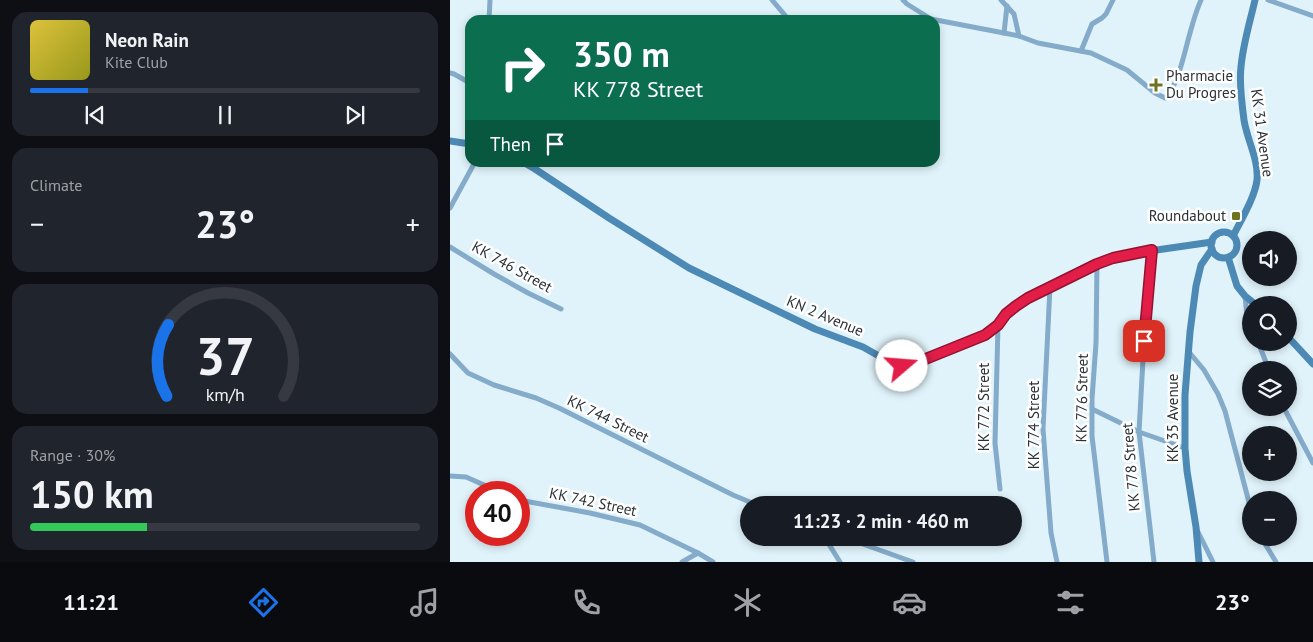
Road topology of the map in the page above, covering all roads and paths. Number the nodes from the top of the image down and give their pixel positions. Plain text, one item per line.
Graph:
1 (490, 0) edge
2 (772, 0) edge
3 (903, 0) edge
4 (1000, 0) edge
5 (1113, 0) edge
6 (1201, 0) edge
7 (1255, 0) edge
8 (1268, 0) edge
9 (1007, 6) junction
10 (489, 15) edge
11 (785, 15) edge
12 (924, 15) edge
13 (1313, 16) edge
14 (940, 21) edge
15 (1004, 33) junction
16 (1019, 36) junction
17 (1081, 51) junction
18 (450, 73) edge
19 (465, 80) edge
20 (450, 141) edge
21 (465, 143) edge
22 (472, 167) edge
23 (531, 167) edge
24 (450, 208) edge
25 (1233, 236) junction
26 (1212, 245) junction
27 (450, 247) edge
28 (1152, 250) junction
29 (1228, 257) junction
30 (1097, 264) junction
31 (1050, 287) junction
32 (1245, 296) edge
33 (561, 308) dead end
34 (998, 325) junction
35 (1297, 347) edge
36 (1189, 352) junction
37 (450, 354) edge
38 (1313, 364) edge
39 (1092, 409) junction
40 (1288, 416) edge
41 (1139, 432) junction
42 (1185, 448) junction
43 (1313, 463) edge
44 (450, 476) edge
45 (475, 481) edge
46 (1000, 489) dead end
47 (1246, 491) edge
48 (740, 498) edge
49 (530, 502) edge
50 (1196, 527) junction
51 (830, 546) edge
52 (868, 546) edge
53 (1266, 546) edge
54 (698, 553) junction
55 (682, 562) edge
56 (713, 562) edge
57 (840, 562) edge
58 (913, 562) edge
59 (1057, 562) edge
60 (1107, 562) edge
61 (1154, 562) edge
62 (1199, 562) edge
63 (1213, 562) edge
64 (1276, 562) edge

1 - 10 street
2 - 11 street
3 - 12 street
4 - 9 street
5 - 17 street
6 - 17 street
7 - 25 street, KK 31 Avenue
8 - 13 street
9 - 15 street
9 - 16 street
14 - 15 street
15 - 16 street
16 - 17 street
18 - 19 street
20 - 21 street
22 - 24 street
23 - 34 street, KN 2 Avenue
25 - 26 street
25 - 29 street
26 - 28 street, KN 2 Avenue
26 - 29 street
26 - 36 street, KK 35 Avenue
27 - 33 street, KK 746 Street
28 - 30 street, KN 2 Avenue
28 - 41 street, KK 778 Street
29 - 32 street
30 - 31 street, KN 2 Avenue
30 - 39 street, KK 776 Street
31 - 34 street, KN 2 Avenue
31 - 59 street, KK 774 Street
34 - 46 street, KK 772 Street
35 - 38 street
36 - 42 street, KK 35 Avenue
36 - 47 street
37 - 48 street, KK 744 Street
39 - 41 street
39 - 60 street, KK 776 Street
40 - 43 street
41 - 42 street
41 - 61 street, KK 778 Street
42 - 50 street, KK 35 Avenue
44 - 45 street
49 - 54 street, KK 742 Street
50 - 62 street, KK 35 Avenue
50 - 63 street
51 - 57 street
52 - 58 street
53 - 64 street
54 - 55 street
54 - 56 street, KK 742 Street

